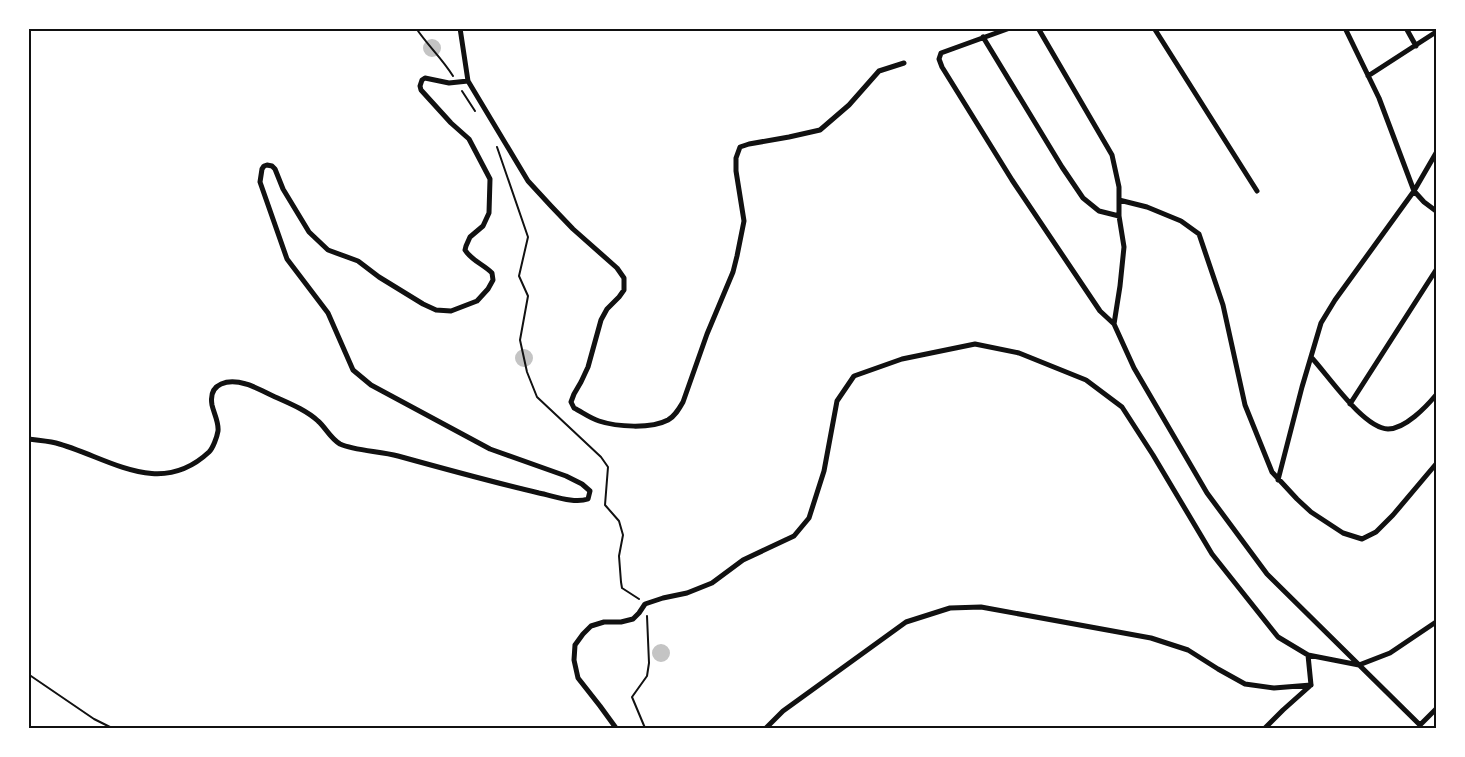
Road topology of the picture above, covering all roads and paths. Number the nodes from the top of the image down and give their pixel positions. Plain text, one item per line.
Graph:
1 (416, 28) edge
2 (460, 28) edge
3 (1010, 28) edge
4 (1038, 28) edge
5 (1154, 28) edge
6 (1345, 28) edge
7 (1406, 28) edge
8 (1437, 32) edge
9 (983, 37) junction
10 (1416, 46) junction
11 (904, 63) dead end
12 (1368, 76) junction
13 (468, 81) junction
14 (457, 82) junction
15 (476, 112) dead end
16 (495, 141) dead end
17 (1437, 153) edge
18 (1414, 190) junction
19 (1257, 191) dead end
20 (1119, 200) junction
21 (1437, 211) edge
22 (1119, 216) junction
23 (1437, 270) edge
24 (1114, 324) junction
25 (1311, 357) junction
26 (1437, 395) edge
27 (1350, 404) junction
28 (28, 439) edge
29 (1437, 464) edge
30 (1278, 480) junction
31 (645, 604) junction
32 (1437, 622) edge
33 (1308, 655) junction
34 (1359, 665) junction
35 (28, 674) edge
36 (1311, 685) junction
37 (1437, 709) edge
38 (1422, 727) edge
39 (112, 729) edge
40 (616, 729) edge
41 (645, 729) edge
42 (766, 729) edge
43 (1265, 729) edge

1 - 14 path
2 - 13 street
3 - 9 street
4 - 20 street
5 - 19 street
6 - 12 street
7 - 10 street
8 - 10 street
9 - 22 street
9 - 24 street
10 - 12 street
11 - 13 street
12 - 18 street
13 - 14 street
14 - 15 path
14 - 28 street
16 - 31 path
17 - 18 street
18 - 21 street
18 - 25 street
20 - 22 street
20 - 30 street
22 - 24 street
23 - 27 street
24 - 34 street
25 - 27 street
25 - 30 street
26 - 27 street
29 - 30 street
31 - 33 street
31 - 40 street
31 - 41 path
32 - 34 street
33 - 34 street
33 - 36 street
34 - 38 street
35 - 39 path
36 - 42 street
36 - 43 street
37 - 38 street

